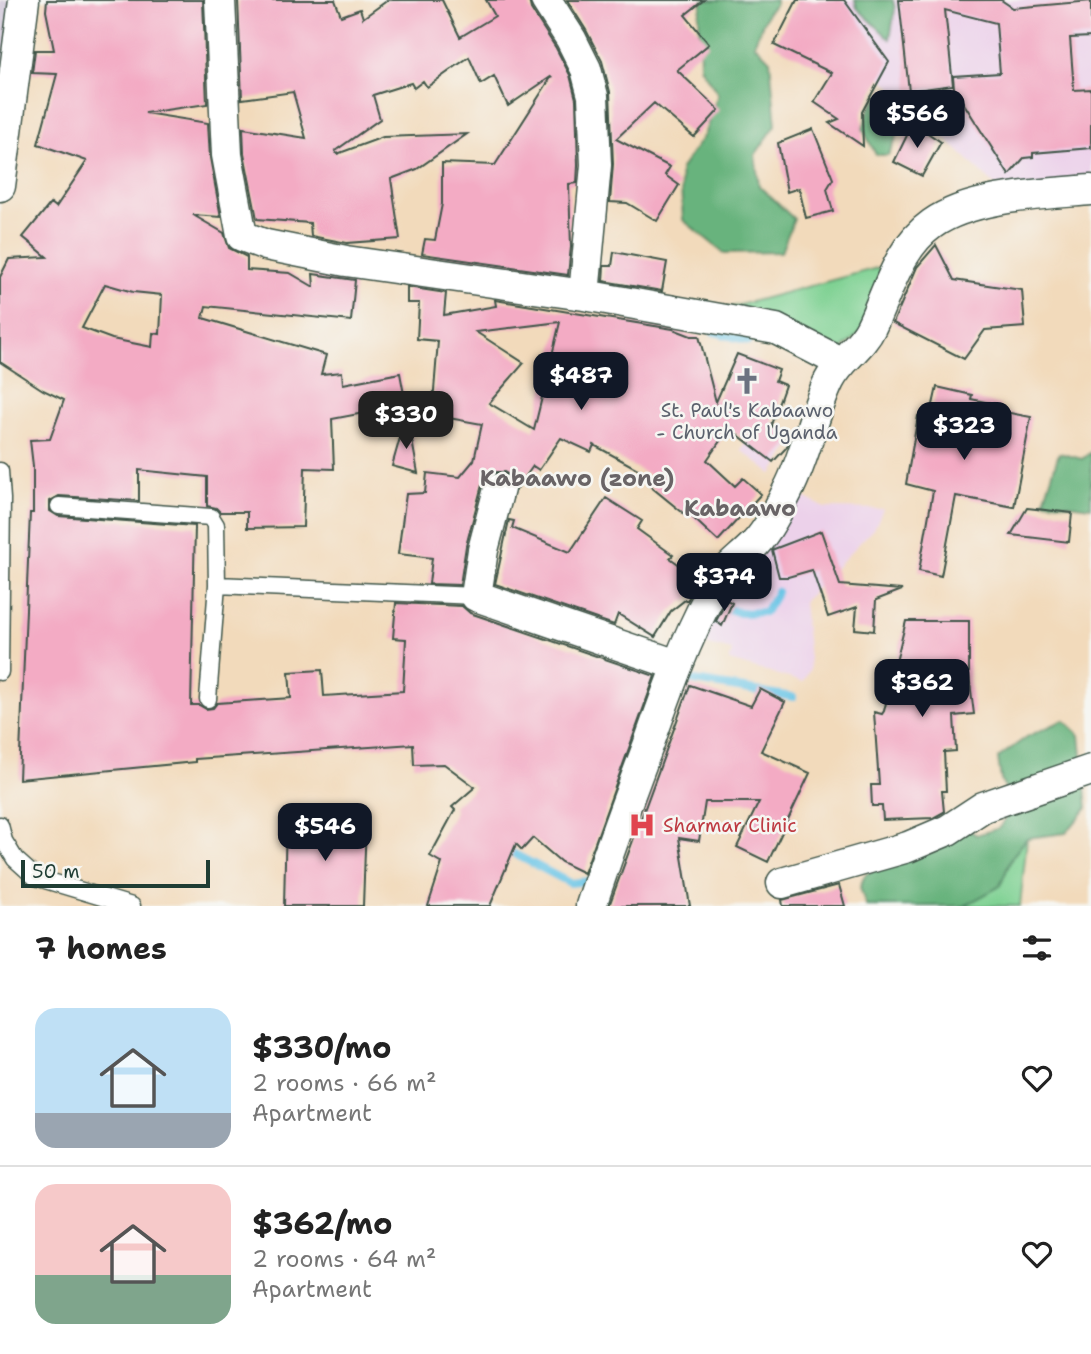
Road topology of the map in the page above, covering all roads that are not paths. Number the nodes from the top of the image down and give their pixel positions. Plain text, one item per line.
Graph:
1 (24, 0) edge
2 (220, 0) edge
3 (546, 0) edge
4 (0, 186) edge
5 (1091, 190) edge
6 (584, 295) junction
7 (840, 362) junction
8 (0, 471) edge
9 (499, 489) dead end
10 (59, 506) dead end
11 (217, 585) junction
12 (476, 596) junction
13 (677, 665) junction
14 (0, 672) edge
15 (208, 699) dead end
16 (1091, 770) edge
17 (0, 825) edge
18 (782, 883) dead end
19 (132, 906) edge
20 (591, 906) edge

1 - 4 street
2 - 6 street
3 - 6 street
5 - 7 street
6 - 7 street
7 - 13 street
8 - 14 lane
9 - 12 street
10 - 11 lane
11 - 12 lane
11 - 15 lane
12 - 13 street
13 - 20 street
16 - 18 street
17 - 19 lane

